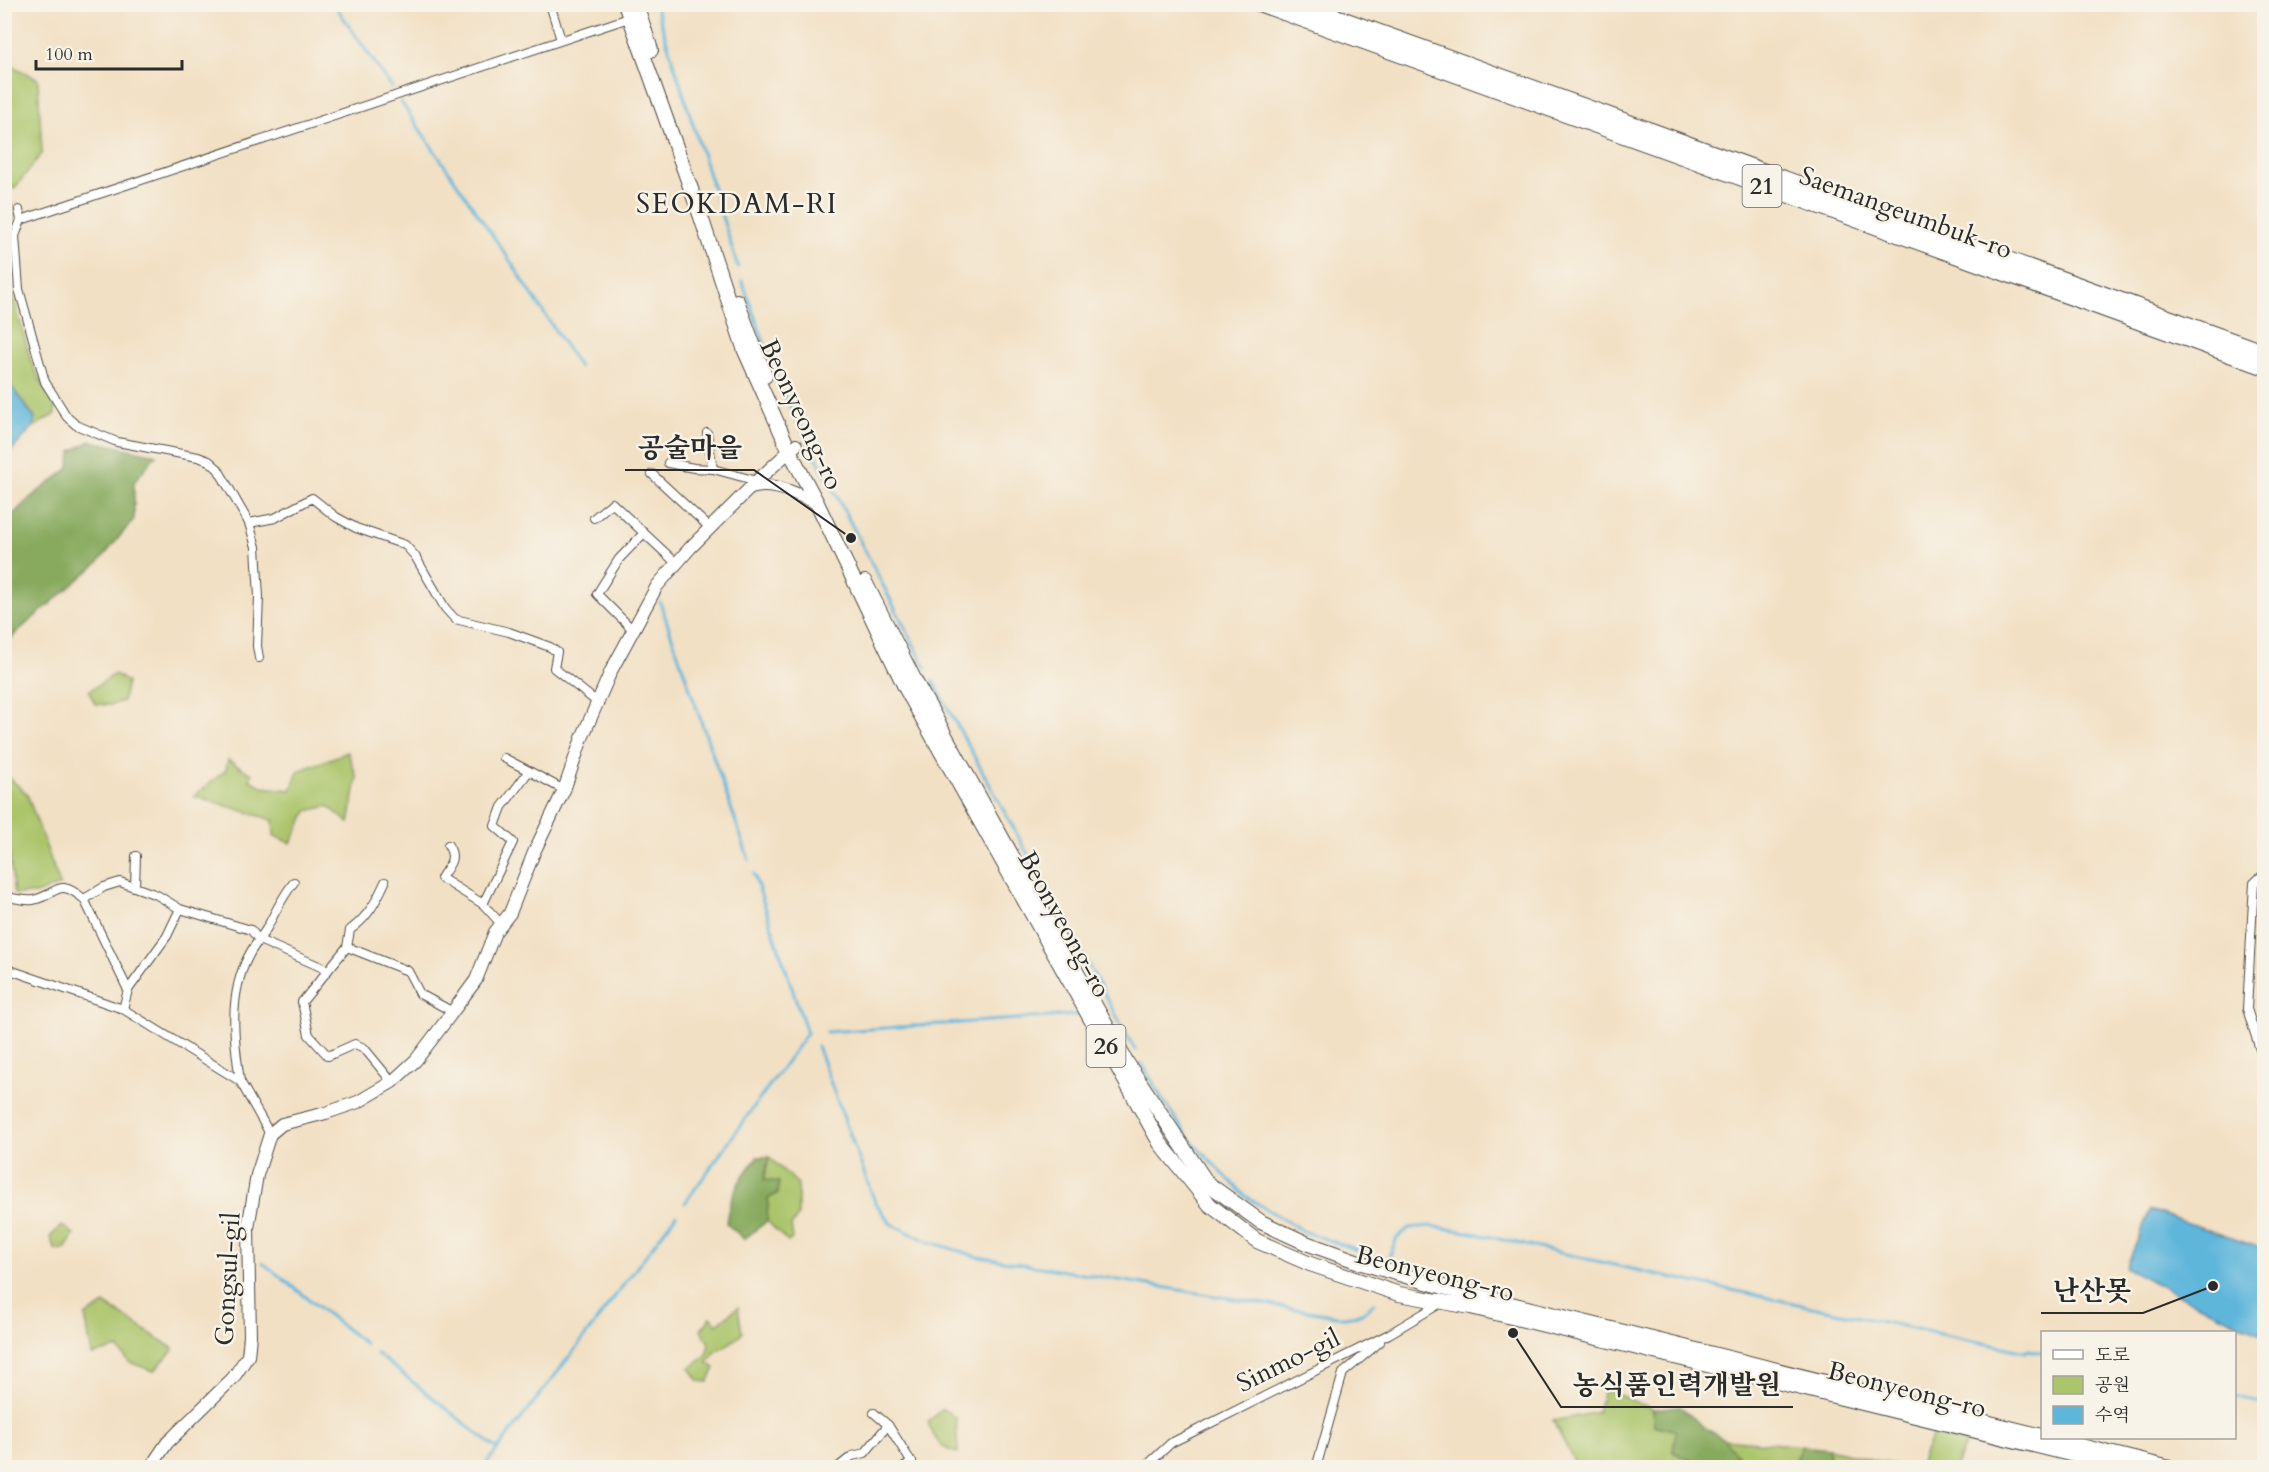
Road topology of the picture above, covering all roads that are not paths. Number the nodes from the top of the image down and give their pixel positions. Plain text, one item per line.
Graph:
1 (550, 4) edge
2 (1260, 4) edge
3 (1301, 4) edge
4 (632, 10) edge
5 (561, 40) junction
6 (19, 210) dead end
7 (21, 220) junction
8 (2265, 352) edge
9 (2265, 367) edge
10 (707, 433) dead end
11 (793, 448) junction
12 (668, 463) dead end
13 (714, 469) junction
14 (652, 474) dead end
15 (754, 485) junction
16 (817, 503) junction
17 (594, 518) dead end
18 (249, 523) junction
19 (710, 528) junction
20 (644, 533) junction
21 (676, 563) junction
22 (633, 630) junction
23 (259, 658) dead end
24 (597, 702) junction
25 (504, 758) dead end
26 (529, 771) junction
27 (564, 790) junction
28 (448, 845) dead end
29 (136, 856) dead end
30 (2264, 875) edge
31 (294, 882) dead end
32 (385, 882) dead end
33 (135, 887) junction
34 (4, 896) edge
35 (84, 899) junction
36 (483, 904) junction
37 (180, 909) junction
38 (502, 925) junction
39 (259, 940) junction
40 (347, 947) junction
41 (4, 968) edge
42 (328, 970) junction
43 (128, 990) junction
44 (123, 1009) junction
45 (453, 1012) junction
46 (2265, 1062) edge
47 (240, 1081) junction
48 (392, 1082) junction
49 (270, 1134) junction
50 (1447, 1288) junction
51 (1440, 1300) junction
52 (1389, 1334) junction
53 (874, 1413) dead end
54 (888, 1425) junction
55 (2041, 1436) edge
56 (2057, 1439) edge
57 (914, 1465) edge
58 (150, 1467) edge
59 (837, 1467) edge
60 (903, 1467) edge
61 (1144, 1467) edge
62 (1316, 1467) edge
63 (2127, 1467) edge
64 (2170, 1467) edge

1 - 5 street
2 - 9 highway, Saemangeumbuk-ro / 21
3 - 8 highway, Saemangeumbuk-ro / 21
4 - 5 street
4 - 11 main road, Beonyeong-ro / 26
5 - 7 street
6 - 7 street
7 - 18 street
10 - 13 street
11 - 15 street
11 - 16 main road, Beonyeong-ro / 26
11 - 50 main road, Beonyeong-ro / 26
12 - 13 street
13 - 15 street
14 - 19 street
15 - 16 street
15 - 19 street
16 - 51 main road, Beonyeong-ro / 26
17 - 20 street
18 - 23 street
18 - 24 street
19 - 21 street
20 - 21 street
20 - 22 street
21 - 22 street
22 - 24 street
24 - 27 street
25 - 26 street
26 - 27 street
26 - 36 street
27 - 38 street
28 - 36 street
29 - 33 street
30 - 46 street
31 - 39 street
32 - 40 street
33 - 35 street
33 - 37 street
34 - 35 street
35 - 43 street
36 - 38 street
37 - 39 street
37 - 43 street
38 - 45 street
39 - 42 street
39 - 47 street
40 - 42 street
40 - 45 street
41 - 44 street
42 - 48 street
43 - 44 street
44 - 47 street
45 - 48 street
47 - 49 street
48 - 49 street
49 - 58 street, Gongsul-gil
50 - 51 street, Sinmo-gil
50 - 55 main road, Beonyeong-ro / 26
51 - 52 street, Sinmo-gil
51 - 63 main road, Beonyeong-ro / 26
52 - 61 street, Sinmo-gil
52 - 62 street
53 - 54 street
54 - 57 street
54 - 59 street
56 - 64 main road
57 - 60 street

